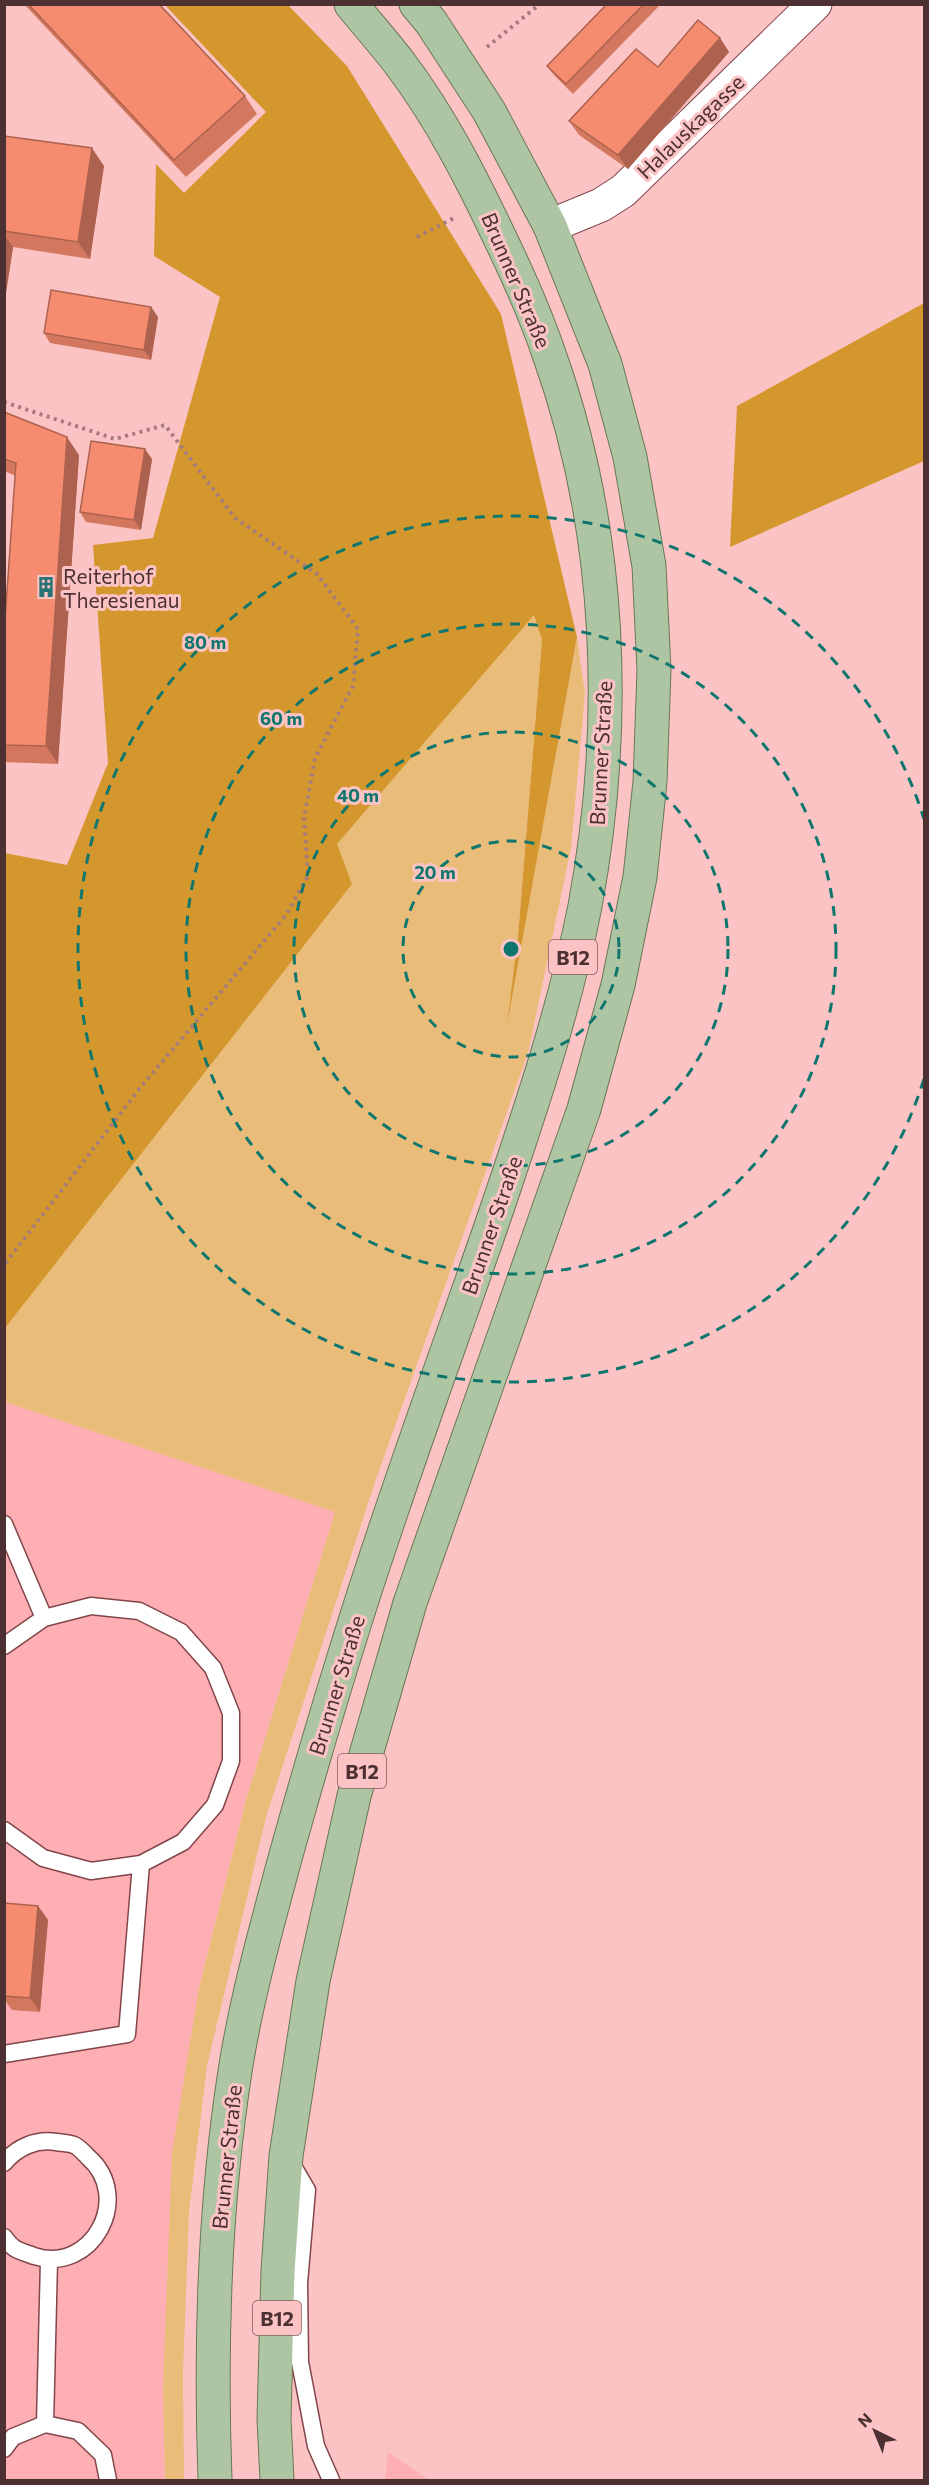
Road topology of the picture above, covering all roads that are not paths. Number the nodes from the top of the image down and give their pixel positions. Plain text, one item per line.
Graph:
1 (351, 4) edge
2 (416, 4) edge
3 (815, 4) edge
4 (550, 226) junction
5 (4, 1524) edge
6 (44, 1618) junction
7 (4, 1646) edge
8 (4, 1830) edge
9 (141, 1864) junction
10 (4, 2054) edge
11 (286, 2156) junction
12 (4, 2163) edge
13 (4, 2237) edge
14 (49, 2261) junction
15 (45, 2424) junction
16 (4, 2449) edge
17 (108, 2481) edge
18 (215, 2481) edge
19 (277, 2481) edge
20 (331, 2481) edge

1 - 18 main road, Brunner Straße / B12
2 - 4 main road, B12
3 - 4 street, Halauskagasse
4 - 11 main road, B12
5 - 6 lane
6 - 7 lane
6 - 9 lane
8 - 9 lane
9 - 10 lane
11 - 19 main road, B12
11 - 20 lane
12 - 14 lane
13 - 14 lane
14 - 15 lane
15 - 16 lane
15 - 17 lane

